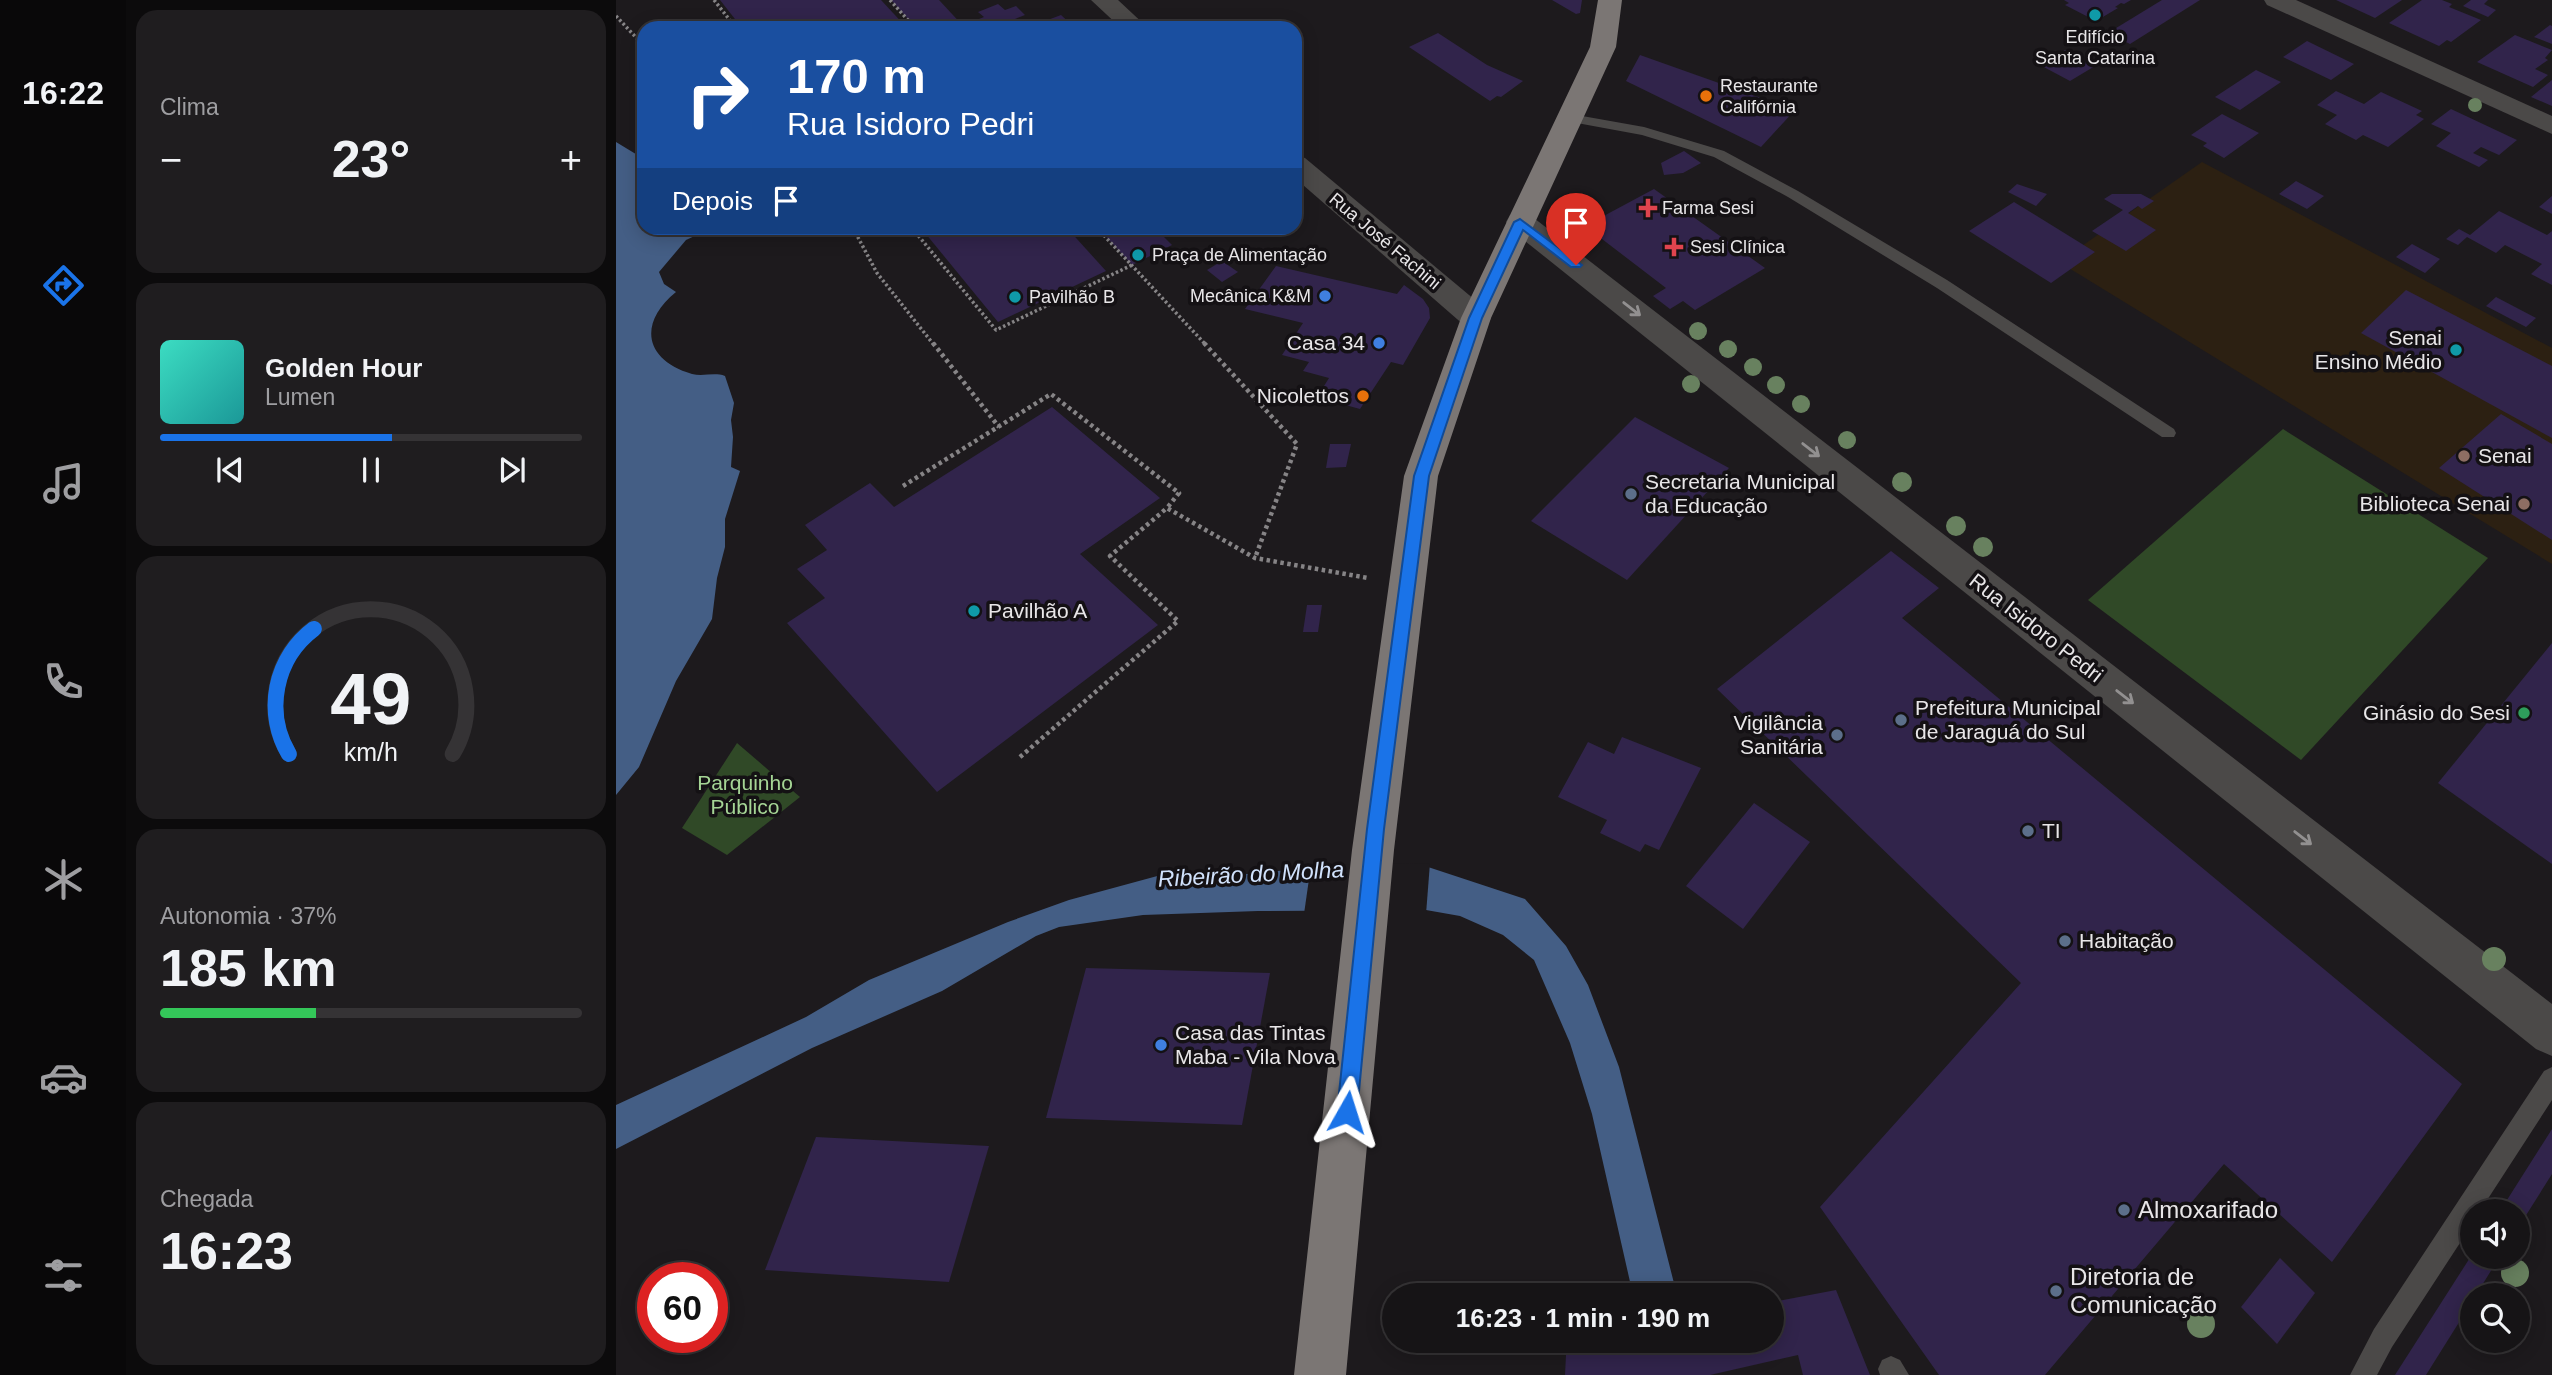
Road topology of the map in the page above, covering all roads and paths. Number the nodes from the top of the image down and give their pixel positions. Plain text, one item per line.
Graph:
1 (714, 0) edge
2 (890, 0) edge
3 (1103, 0) edge
4 (1610, 0) edge
5 (2276, 0) edge
6 (616, 16) edge
7 (730, 21) edge
8 (909, 21) edge
9 (1128, 21) edge
10 (637, 39) edge
11 (1571, 118) junction
12 (2552, 126) edge
13 (1302, 169) edge
14 (1520, 222) junction
15 (857, 235) edge
16 (918, 235) edge
17 (1104, 235) edge
18 (1132, 265) junction
19 (1476, 318) junction
20 (999, 427) junction
21 (2168, 433) dead end
22 (903, 486) dead end
23 (1167, 508) junction
24 (1255, 558) junction
25 (1406, 584) junction
26 (1020, 757) dead end
27 (2552, 1033) edge
28 (2552, 1079) edge
29 (1320, 1375) edge
30 (2363, 1375) edge

1 - 7 path
2 - 8 path
3 - 9 street
4 - 11 main road
5 - 12 street
6 - 10 path
11 - 14 main road
11 - 21 lane
13 - 19 street, Rua José Fachini
14 - 19 main road
14 -> 27 street, Rua Isidoro Pedri
15 - 20 path
16 - 18 path
17 - 18 path
18 - 24 path
19 - 25 main road
20 - 22 path
20 - 23 path
23 - 24 path
23 - 26 path
24 - 25 path
25 - 29 main road
28 - 30 lane

